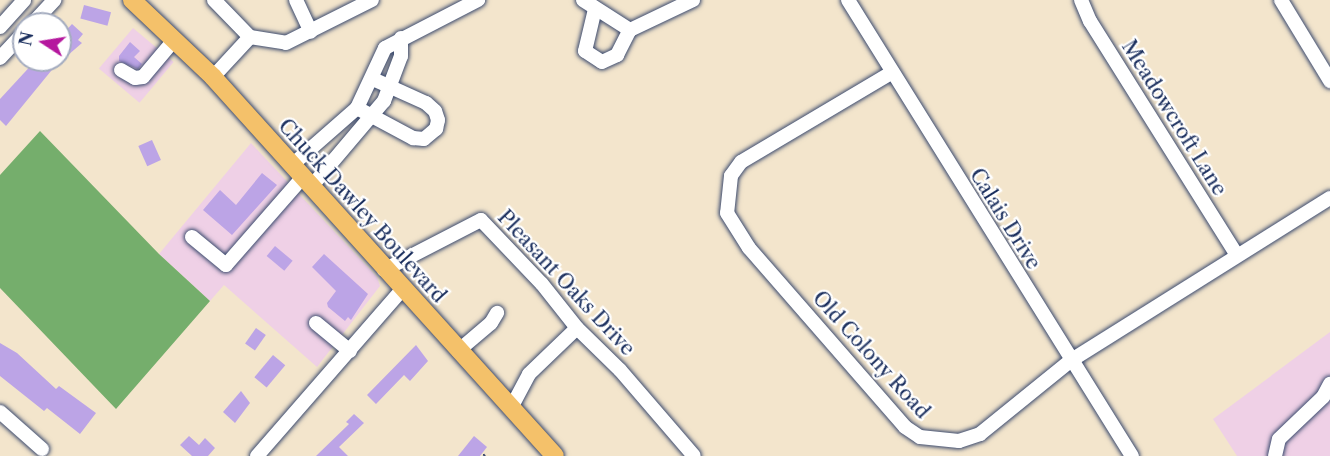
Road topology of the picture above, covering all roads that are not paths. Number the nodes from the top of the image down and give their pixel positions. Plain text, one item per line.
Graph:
1 (24, 0) edge
2 (54, 0) edge
3 (132, 0) edge
4 (214, 0) edge
5 (296, 0) edge
6 (372, 0) edge
7 (478, 0) edge
8 (583, 0) edge
9 (693, 0) edge
10 (848, 0) edge
11 (1081, 0) edge
12 (1281, 0) edge
13 (595, 9) junction
14 (43, 12) edge
15 (0, 27) edge
16 (630, 30) junction
17 (311, 32) junction
18 (250, 37) junction
19 (401, 38) junction
20 (175, 39) junction
21 (12, 45) edge
22 (0, 58) edge
23 (121, 70) dead end
24 (891, 73) junction
25 (213, 77) junction
26 (373, 79) junction
27 (1330, 81) edge
28 (390, 87) junction
29 (357, 108) junction
30 (374, 116) junction
31 (302, 176) junction
32 (1330, 198) edge
33 (192, 237) dead end
34 (1238, 255) junction
35 (384, 270) junction
36 (402, 290) junction
37 (497, 313) dead end
38 (316, 322) dead end
39 (577, 328) junction
40 (350, 351) junction
41 (458, 351) junction
42 (1070, 361) junction
43 (1330, 384) edge
44 (511, 408) junction
45 (0, 412) edge
46 (42, 449) dead end
47 (548, 453) edge
48 (257, 456) edge
49 (694, 456) edge
50 (1132, 456) edge
51 (1275, 456) edge

1 - 15 street
2 - 14 street
3 - 20 main road, Chuck Dawley Boulevard
4 - 18 street
5 - 17 street
6 - 17 street
7 - 19 street
8 - 13 street
9 - 16 street
10 - 24 street, Calais Drive
11 - 34 street, Meadowcroft Lane
12 - 27 street
13 - 16 street
13 - 16 street
17 - 18 street
18 - 25 street
19 - 26 street
19 - 28 street
20 - 23 street
20 - 25 main road, Chuck Dawley Boulevard
21 - 22 street
24 - 42 street, Calais Drive
24 - 42 street, Old Colony Road
25 - 31 main road, Chuck Dawley Boulevard
26 - 28 street
26 - 29 street
28 - 30 street
28 - 30 street
29 - 30 street
29 - 31 street
30 - 31 street
31 - 33 street
31 - 35 main road, Chuck Dawley Boulevard
32 - 34 street, Old Colony Road
34 - 42 street, Old Colony Road
35 - 36 main road, Chuck Dawley Boulevard
35 - 39 street, Pleasant Oaks Drive
36 - 40 street
36 - 41 main road, Chuck Dawley Boulevard
37 - 41 street
38 - 40 street
39 - 44 street
39 - 49 street, Pleasant Oaks Drive
40 - 48 street
41 - 44 main road, Chuck Dawley Boulevard
42 - 50 street, Calais Drive
43 - 51 street
44 - 47 main road, Chuck Dawley Boulevard
45 - 46 street

